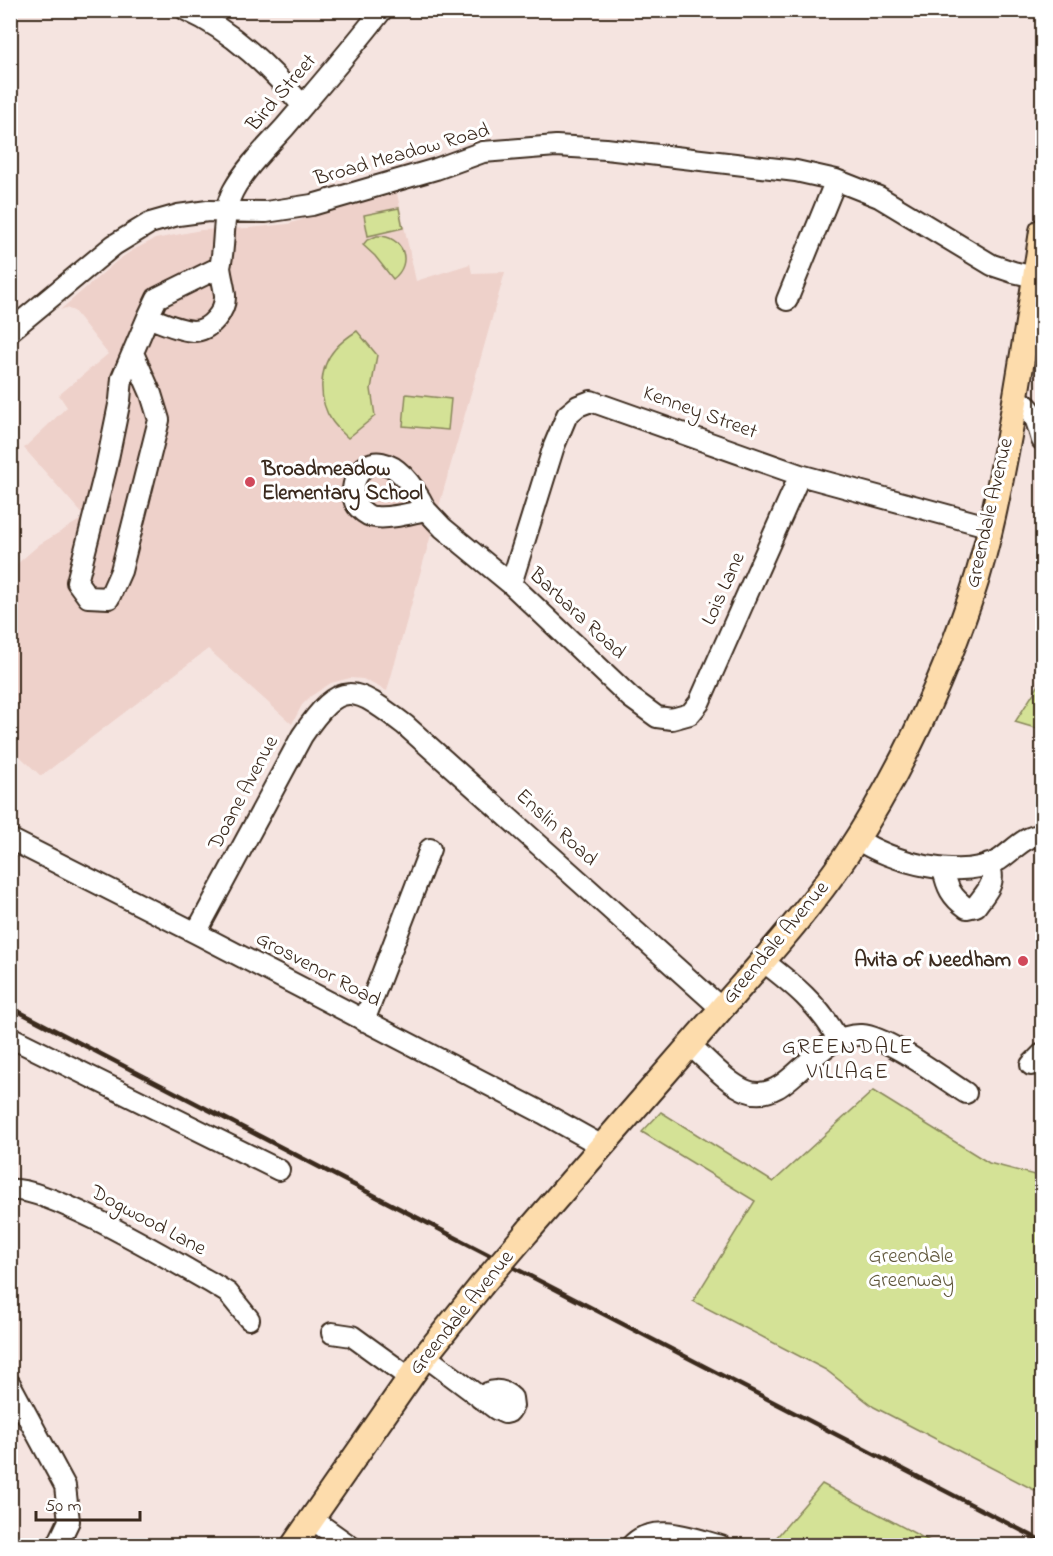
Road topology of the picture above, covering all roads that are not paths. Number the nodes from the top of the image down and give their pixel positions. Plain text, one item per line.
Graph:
1 (186, 10) edge
2 (382, 10) edge
3 (303, 106) junction
4 (836, 180) junction
5 (226, 212) junction
6 (1042, 231) edge
7 (220, 267) junction
8 (1035, 277) junction
9 (787, 300) dead end
10 (148, 316) junction
11 (10, 331) edge
12 (133, 353) junction
13 (1016, 399) junction
14 (1042, 440) edge
15 (800, 475) junction
16 (426, 510) dead end
17 (991, 527) junction
18 (511, 584) junction
19 (352, 693) joint
20 (685, 716) joint
21 (1042, 836) edge
22 (10, 839) edge
23 (857, 839) junction
24 (430, 849) dead end
25 (989, 864) junction
26 (943, 868) junction
27 (196, 933) junction
28 (763, 961) junction
29 (722, 1009) junction
30 (364, 1021) junction
31 (10, 1037) edge
32 (838, 1039) junction
33 (690, 1045) junction
34 (966, 1093) dead end
35 (602, 1146) junction
36 (279, 1170) dead end
37 (10, 1190) edge
38 (249, 1319) dead end
39 (332, 1333) dead end
40 (425, 1356) junction
41 (410, 1378) junction
42 (10, 1384) edge
43 (480, 1398) dead end
44 (312, 1519) junction
45 (57, 1545) edge
46 (293, 1545) edge
47 (350, 1545) edge
48 (631, 1545) edge
49 (721, 1545) edge

1 - 3 street
2 - 3 street, Bird Street
3 - 5 street, Bird Street
4 - 5 street, Broad Meadow Road
4 - 8 street, Broad Meadow Road
4 - 9 street
5 - 7 street
5 - 11 street, Broad Meadow Road
6 - 8 main road, Greendale Avenue
7 - 10 street
7 - 10 street
8 - 13 main road, Greendale Avenue
10 - 12 street
12 - 12 street
13 - 14 street
13 - 17 main road, Greendale Avenue
15 - 17 street, Kenney Street
15 - 18 street, Kenney Street
15 - 20 street, Lois Lane
16 - 18 street, Barbara Road
17 - 23 main road, Greendale Avenue
18 - 20 street, Barbara Road
19 - 27 street, Doane Avenue
19 - 29 street, Enslin Road
21 - 25 street
22 - 27 street, Grosvenor Road
23 - 26 street
23 - 28 main road, Greendale Avenue
24 - 30 street
25 - 26 street
25 - 26 street
27 - 30 street, Grosvenor Road
28 - 29 main road, Greendale Avenue
28 - 32 street
29 - 33 main road, Greendale Avenue
30 - 35 street, Grosvenor Road
31 - 36 street
32 - 33 street
32 - 34 street
33 - 35 main road, Greendale Avenue
35 - 40 main road, Greendale Avenue, bridge
37 - 38 street, Dogwood Lane
39 - 41 street
40 - 41 main road, Greendale Avenue
40 - 43 street
41 - 44 main road, Greendale Avenue
42 - 45 street
44 - 46 main road, Greendale Avenue
44 - 47 street
48 - 49 street

